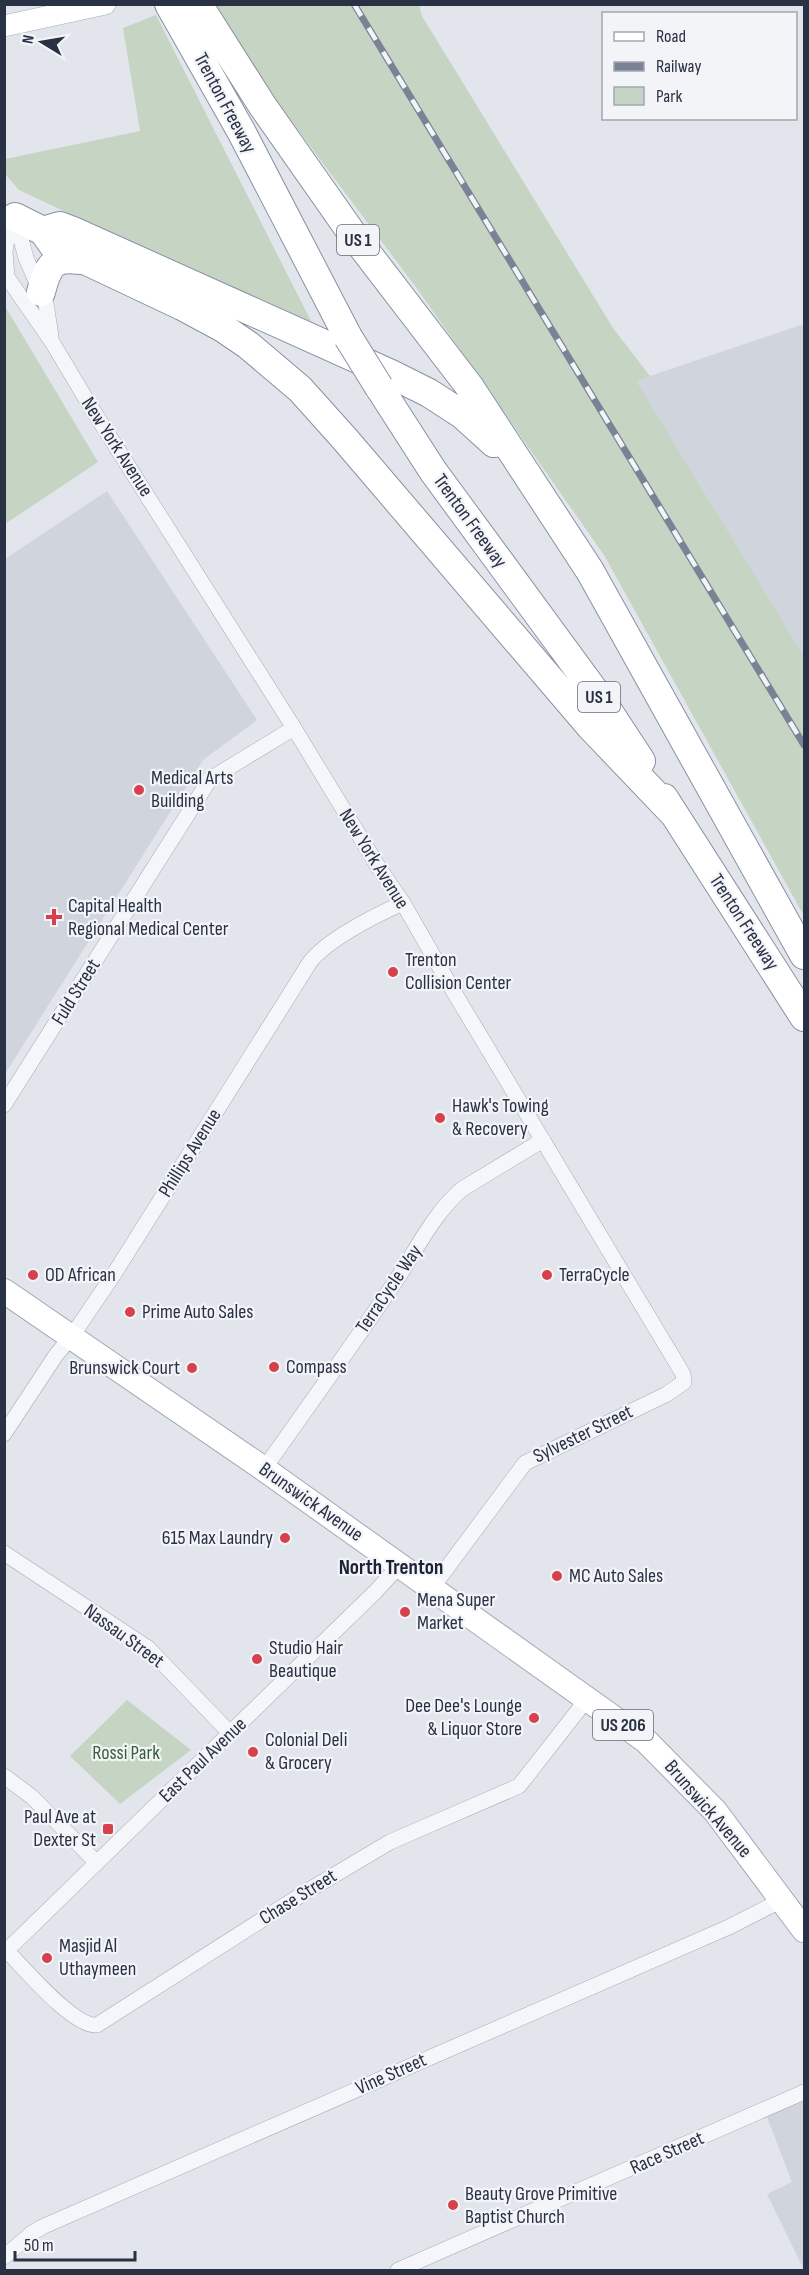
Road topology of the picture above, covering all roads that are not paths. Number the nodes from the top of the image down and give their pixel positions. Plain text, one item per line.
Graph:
1 (170, 4) edge
2 (198, 4) edge
3 (102, 5) edge
4 (4, 26) edge
5 (10, 215) edge
6 (43, 231) junction
7 (87, 261) junction
8 (6, 275) edge
9 (41, 292) junction
10 (52, 342) junction
11 (525, 471) junction
12 (294, 728) junction
13 (674, 814) junction
14 (403, 903) junction
15 (804, 955) edge
16 (804, 1017) edge
17 (4, 1105) edge
18 (543, 1140) junction
19 (4, 1292) edge
20 (72, 1336) junction
21 (684, 1382) joint
22 (4, 1434) edge
23 (264, 1469) junction
24 (4, 1553) edge
25 (400, 1565) junction
26 (432, 1588) junction
27 (587, 1699) junction
28 (230, 1733) junction
29 (4, 1776) edge
30 (97, 1863) junction
31 (782, 1900) junction
32 (804, 1930) edge
33 (6, 1952) edge
34 (804, 2092) edge
35 (4, 2257) edge
36 (398, 2271) edge

1 - 13 highway, Trenton Freeway / US 1, bridge
2 - 11 highway, Trenton Freeway / US 1
3 - 4 main road
5 - 6 highway
5 - 8 street, New York Avenue
5 - 9 street, New York Avenue
6 - 7 highway
6 - 11 highway
7 - 9 highway
7 - 13 highway
8 - 10 street, New York Avenue
9 - 10 street, New York Avenue
10 - 12 street, New York Avenue
11 - 15 highway, Trenton Freeway / US 1
12 - 14 street, New York Avenue
12 - 17 street, Fuld Street
13 - 16 highway, Trenton Freeway / US 1
14 - 18 street, New York Avenue
14 - 20 street, Phillips Avenue
18 - 21 street, New York Avenue
18 - 23 street, TerraCycle Way
19 - 20 main road, Brunswick Avenue / US 206
20 - 22 street, Phillips Avenue
20 - 23 main road, Brunswick Avenue / US 206
21 - 26 street, Sylvester Street
23 - 25 main road, Brunswick Avenue / US 206
24 - 28 street, Nassau Street
25 - 26 main road, Brunswick Avenue / US 206
25 - 28 street, East Paul Avenue
26 - 27 main road, Brunswick Avenue / US 206
27 - 31 main road, Brunswick Avenue / US 206
27 - 33 street, Chase Street
28 - 30 street, East Paul Avenue
29 - 30 street
30 - 33 street, East Paul Avenue
31 - 32 main road, Brunswick Avenue / US 206
31 - 35 street, Vine Street
34 - 36 street, Race Street

